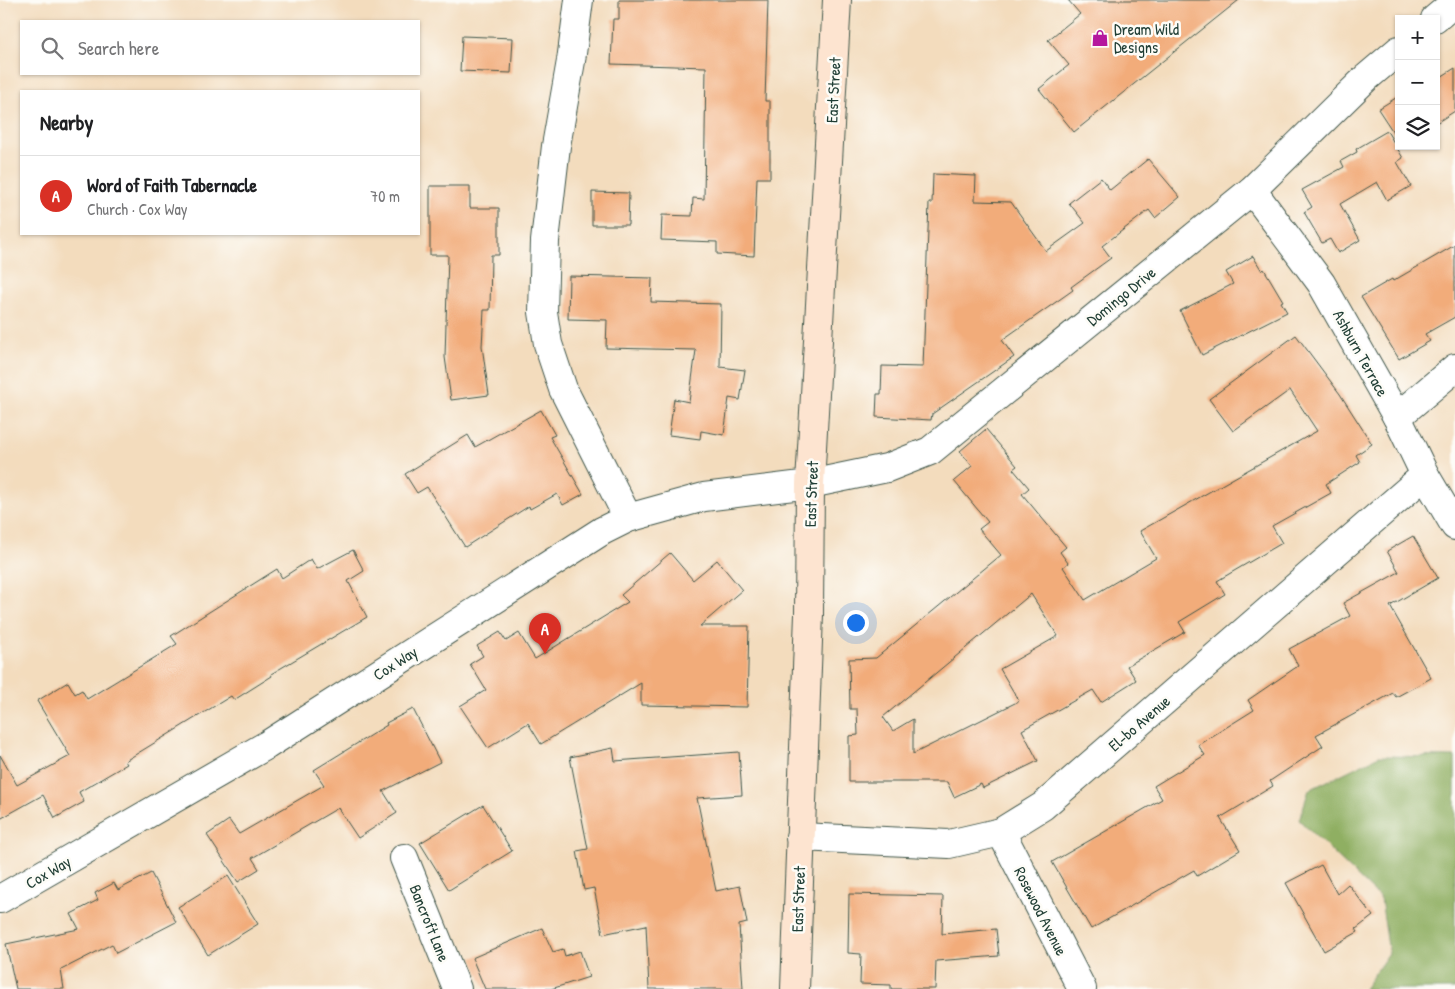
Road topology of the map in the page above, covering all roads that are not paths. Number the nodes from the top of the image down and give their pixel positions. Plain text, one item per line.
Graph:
1 (579, 0) edge
2 (837, 0) edge
3 (1455, 2) edge
4 (1440, 15) edge
5 (1395, 53) edge
6 (1252, 190) junction
7 (1455, 368) edge
8 (1397, 417) junction
9 (1425, 475) junction
10 (810, 484) junction
11 (628, 518) junction
12 (1455, 526) edge
13 (1001, 832) junction
14 (800, 837) junction
15 (404, 858) dead end
16 (0, 899) edge
17 (457, 989) edge
18 (795, 989) edge
19 (1082, 989) edge

1 - 11 street
2 - 10 main road, East Street
3 - 4 street
5 - 6 street, Domingo Drive
6 - 8 street, Ashburn Terrace
6 - 10 street, Domingo Drive
7 - 8 street
8 - 9 street, Ashburn Terrace
9 - 12 street, Ashburn Terrace
9 - 13 street, El-bo Avenue
10 - 11 street, Cox Way
10 - 14 main road, East Street
11 - 16 street, Cox Way
13 - 14 street, El-bo Avenue
13 - 19 street, Rosewood Avenue
14 - 18 main road, East Street
15 - 17 street, Bancroft Lane

